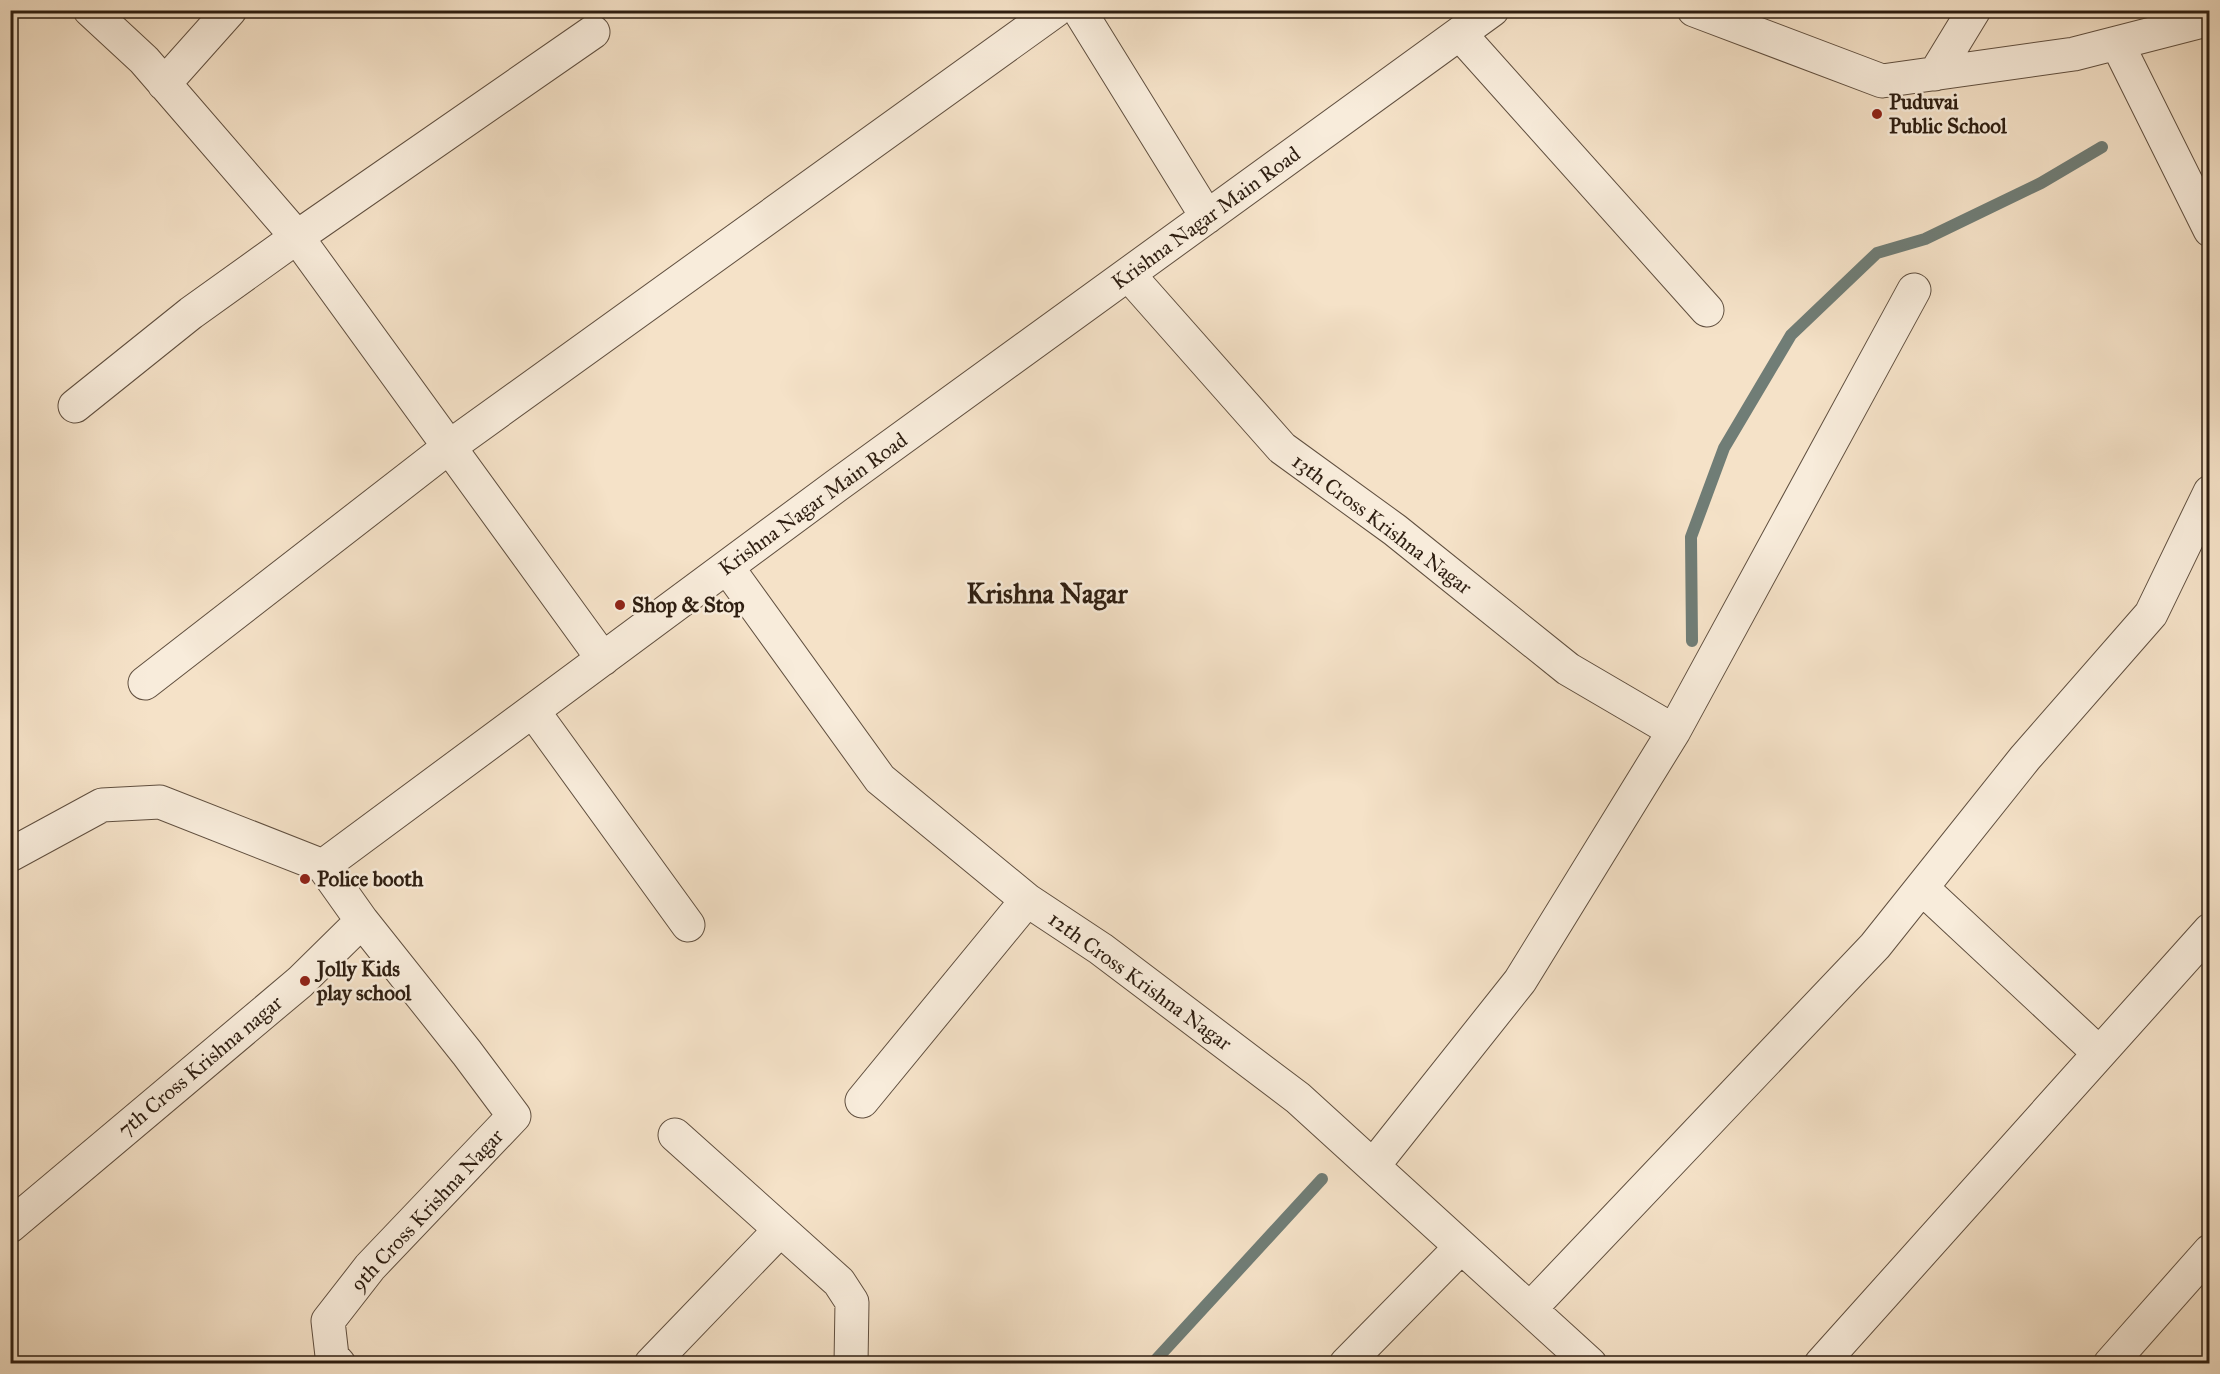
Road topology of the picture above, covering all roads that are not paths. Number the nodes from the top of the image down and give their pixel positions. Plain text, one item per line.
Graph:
1 (90, 10) edge
2 (230, 10) edge
3 (1056, 10) edge
4 (1079, 10) edge
5 (1492, 10) edge
6 (1694, 10) edge
7 (1974, 10) edge
8 (2210, 19) edge
9 (593, 32) dead end
10 (1460, 34) junction
11 (2117, 43) junction
12 (1935, 75) junction
13 (164, 84) junction
14 (1207, 217) junction
15 (2210, 230) edge
16 (297, 237) junction
17 (1128, 274) junction
18 (1914, 290) dead end
19 (1707, 310) dead end
20 (75, 406) dead end
21 (449, 447) junction
22 (2210, 492) edge
23 (727, 567) junction
24 (603, 660) junction
25 (145, 683) dead end
26 (533, 711) junction
27 (1674, 731) junction
28 (10, 855) edge
29 (323, 866) junction
30 (1922, 888) junction
31 (1028, 900) junction
32 (362, 921) junction
33 (688, 925) dead end
34 (2210, 930) edge
35 (2099, 1053) junction
36 (862, 1101) dead end
37 (675, 1135) dead end
38 (1373, 1166) junction
39 (10, 1226) edge
40 (780, 1230) junction
41 (1461, 1246) junction
42 (2210, 1251) edge
43 (1530, 1310) junction
44 (339, 1364) edge
45 (651, 1364) edge
46 (851, 1364) edge
47 (1346, 1364) edge
48 (1590, 1364) edge
49 (1821, 1364) edge
50 (2109, 1364) edge

1 - 13 street
2 - 13 street
3 - 21 street
4 - 14 street
5 - 10 street, Krishna Nagar Main Road
6 - 12 street
7 - 12 street
8 - 11 street
9 - 16 street
10 - 14 street, Krishna Nagar Main Road
10 - 19 street
11 - 12 street
11 - 15 street
13 - 16 street
14 - 17 street, Krishna Nagar Main Road
16 - 20 street
16 - 21 street
17 - 23 street, Krishna Nagar Main Road
17 - 27 street, 13th Cross Krishna Nagar
18 - 27 street
21 - 24 street
21 - 25 street
22 - 30 street
23 - 24 street, Krishna Nagar Main Road
23 - 31 street, 12th Cross Krishna Nagar
24 - 26 street, Krishna Nagar Main Road
26 - 29 street, Krishna Nagar Main Road
26 - 33 street
27 - 38 street
28 - 29 street
29 - 32 street
30 - 35 street
30 - 43 street
31 - 36 street
31 - 38 street, 12th Cross Krishna Nagar
32 - 39 street, 7th Cross Krishna nagar
32 - 44 street, 9th Cross Krishna Nagar
34 - 35 street
35 - 49 street
37 - 40 street
38 - 41 street, 12th Cross Krishna Nagar
40 - 45 street
40 - 46 street
41 - 43 street, 12th Cross Krishna Nagar
41 - 47 street
42 - 50 street
43 - 48 street, 12th Cross Krishna Nagar

